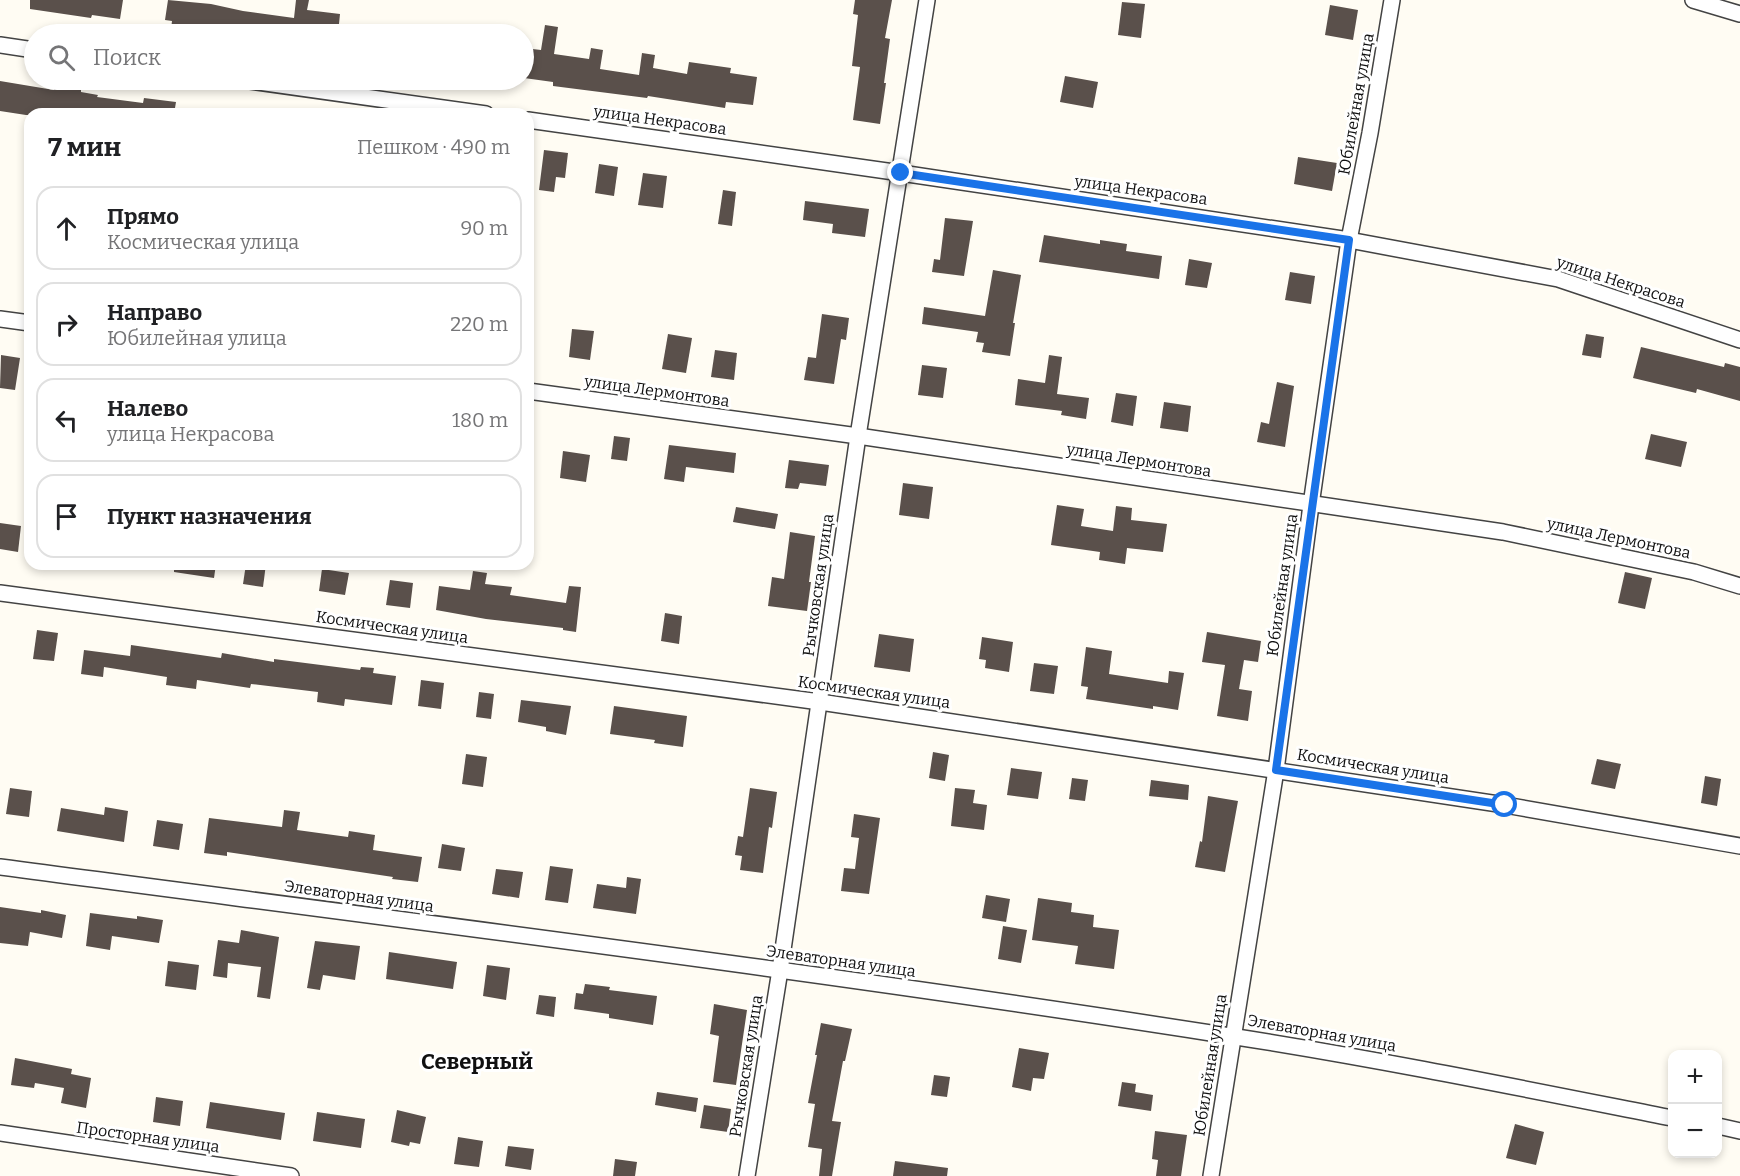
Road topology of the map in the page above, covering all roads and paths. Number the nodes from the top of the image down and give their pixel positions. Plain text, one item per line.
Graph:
1 (927, 0) edge
2 (1392, 0) edge
3 (1693, 0) edge
4 (1740, 14) edge
5 (0, 45) edge
6 (24, 49) edge
7 (314, 90) edge
8 (443, 108) edge
9 (534, 121) edge
10 (901, 173) junction
11 (1349, 240) junction
12 (0, 319) edge
13 (24, 322) edge
14 (1740, 340) edge
15 (534, 392) edge
16 (858, 436) junction
17 (1311, 505) junction
18 (1740, 586) edge
19 (0, 593) edge
20 (820, 702) junction
21 (1276, 770) junction
22 (1740, 846) edge
23 (0, 867) edge
24 (780, 970) junction
25 (1232, 1036) junction
26 (1668, 1117) edge
27 (1722, 1127) edge
28 (1740, 1131) edge
29 (0, 1133) edge
30 (291, 1176) edge
31 (747, 1176) edge
32 (1211, 1176) edge

1 - 10 street, Рычковская улица
2 - 11 street, Юбилейная улица
3 - 4 street
5 - 6 street
7 - 8 street
9 - 10 street, улица Некрасова
10 - 11 street, улица Некрасова
10 - 16 street, Рычковская улица
11 - 14 street, улица Некрасова
11 - 17 street, Юбилейная улица
12 - 13 street
15 - 16 street, улица Лермонтова
16 - 17 street, улица Лермонтова
16 - 20 street, Рычковская улица
17 - 18 street, улица Лермонтова
17 - 21 street, Юбилейная улица
19 - 20 street, Космическая улица
20 - 21 street, Космическая улица
20 - 24 street, Рычковская улица
21 - 22 street, Космическая улица
21 - 25 street, Юбилейная улица
23 - 24 street, Элеваторная улица
24 - 25 street, Элеваторная улица
24 - 31 street, Рычковская улица
25 - 26 street, Элеваторная улица
25 - 32 street, Юбилейная улица
27 - 28 street
29 - 30 street, Просторная улица

